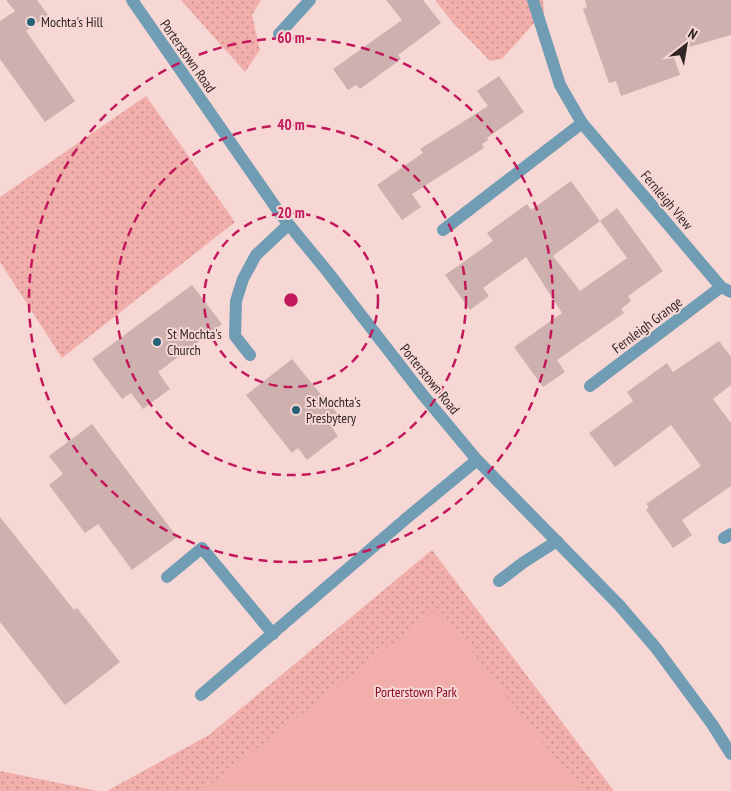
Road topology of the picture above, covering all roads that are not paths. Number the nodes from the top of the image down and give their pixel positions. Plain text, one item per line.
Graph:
1 (132, 0) edge
2 (310, 0) edge
3 (533, 0) edge
4 (279, 34) dead end
5 (582, 124) junction
6 (285, 220) junction
7 (443, 230) dead end
8 (726, 290) edge
9 (250, 355) dead end
10 (590, 386) dead end
11 (478, 460) junction
12 (557, 541) junction
13 (167, 577) dead end
14 (499, 581) dead end
15 (273, 634) junction
16 (201, 695) dead end
17 (731, 754) edge

1 - 6 street, Porterstown Road
2 - 4 street
3 - 5 street, Fernleigh View
5 - 7 street
5 - 8 street, Fernleigh View
6 - 9 street
6 - 11 street, Porterstown Road
8 - 10 street, Fernleigh Grange
11 - 12 street, Porterstown Road
11 - 15 street
12 - 14 street
12 - 17 street, Porterstown Road
13 - 15 street
15 - 16 street

